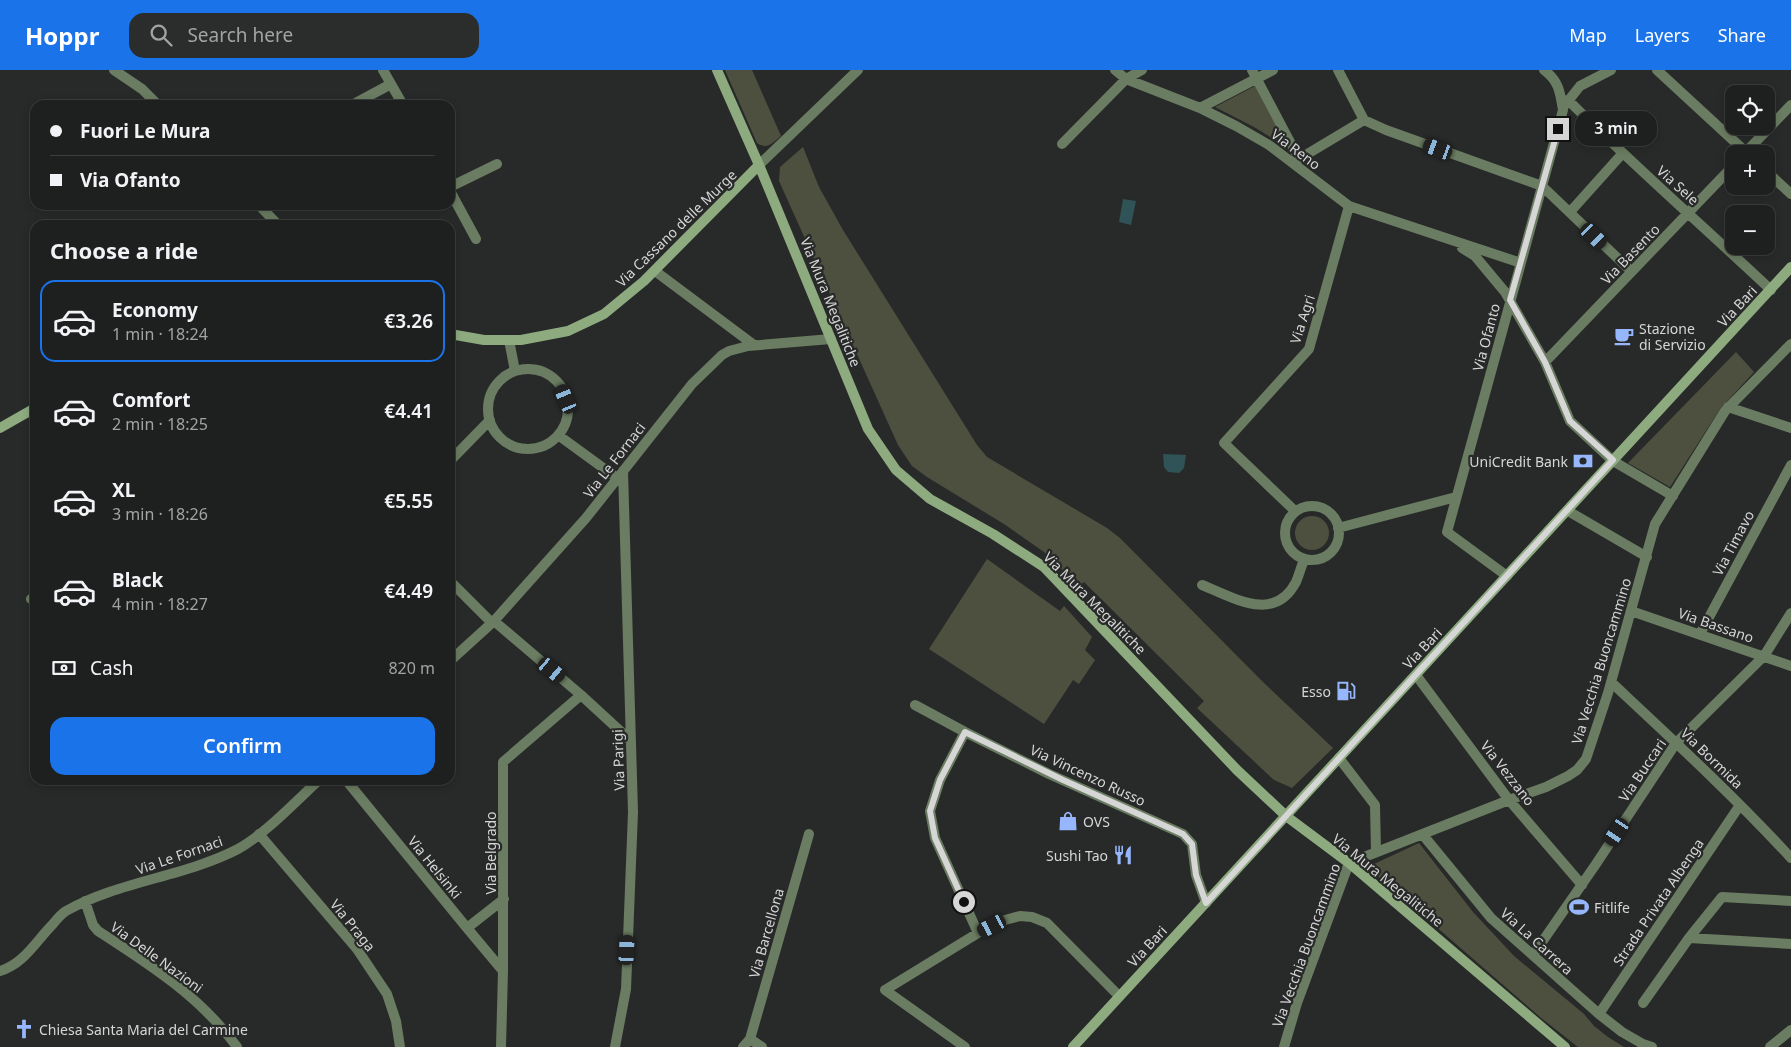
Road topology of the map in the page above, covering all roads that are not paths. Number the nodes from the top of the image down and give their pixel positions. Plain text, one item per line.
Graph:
1 (114, 70) edge
2 (383, 70) edge
3 (718, 70) edge
4 (858, 70) edge
5 (1116, 70) edge
6 (1142, 70) edge
7 (1273, 70) edge
8 (1338, 70) edge
9 (1544, 70) edge
10 (1611, 70) edge
11 (1657, 70) edge
12 (1254, 74) edge
13 (1555, 74) edge
14 (1126, 78) junction
15 (391, 84) junction
16 (153, 100) edge
17 (361, 100) edge
18 (400, 100) edge
19 (1565, 105) junction
20 (1791, 105) edge
21 (1200, 108) junction
22 (1364, 120) junction
23 (1062, 144) dead end
24 (1737, 145) edge
25 (1754, 145) edge
26 (1622, 154) junction
27 (1295, 161) junction
28 (497, 164) dead end
29 (759, 165) junction
30 (1725, 175) edge
31 (1775, 179) edge
32 (455, 185) edge
33 (1542, 186) junction
34 (1791, 194) edge
35 (455, 200) edge
36 (1349, 206) junction
37 (264, 210) edge
38 (1570, 212) junction
39 (1689, 213) junction
40 (273, 220) edge
41 (476, 239) dead end
42 (1449, 239) junction
43 (1521, 263) junction
44 (1791, 267) edge
45 (655, 271) junction
46 (1631, 271) junction
47 (1771, 290) junction
48 (1510, 300) junction
49 (455, 335) edge
50 (831, 338) junction
51 (509, 340) junction
52 (1791, 344) edge
53 (754, 345) junction
54 (1545, 362) junction
55 (516, 371) junction
56 (1728, 407) junction
57 (30, 411) edge
58 (490, 420) junction
59 (0, 428) edge
60 (1791, 428) edge
61 (558, 435) junction
62 (455, 456) edge
63 (1613, 460) junction
64 (1791, 465) edge
65 (620, 475) junction
66 (1673, 496) junction
67 (1456, 497) junction
68 (1295, 511) junction
69 (1568, 511) junction
70 (1338, 528) junction
71 (1647, 557) junction
72 (1304, 560) junction
73 (1507, 576) junction
74 (1202, 585) dead end
75 (455, 586) edge
76 (1631, 612) junction
77 (1791, 614) edge
78 (493, 622) junction
79 (1700, 634) junction
80 (455, 656) edge
81 (1764, 656) junction
82 (1791, 666) edge
83 (1416, 675) junction
84 (1611, 682) junction
85 (581, 695) junction
86 (916, 705) dead end
87 (965, 732) junction
88 (631, 741) junction
89 (1676, 743) junction
90 (1339, 758) junction
91 (313, 785) edge
92 (350, 785) edge
93 (1509, 800) junction
94 (1740, 804) junction
95 (1286, 816) junction
96 (259, 834) junction
97 (809, 834) dead end
98 (1422, 834) junction
99 (1376, 852) junction
100 (1790, 856) edge
101 (1349, 863) junction
102 (1582, 885) junction
103 (504, 899) junction
104 (85, 901) junction
105 (1791, 901) edge
106 (1206, 903) junction
107 (467, 928) junction
108 (978, 933) junction
109 (1689, 938) junction
110 (1791, 944) edge
111 (1533, 955) junction
112 (0, 971) edge
113 (503, 971) junction
114 (1119, 996) junction
115 (1643, 1003) dead end
116 (1599, 1014) junction
117 (1791, 1030) edge
118 (1288, 1032) junction
119 (746, 1043) edge
120 (237, 1047) edge
121 (400, 1047) edge
122 (501, 1047) edge
123 (614, 1047) edge
124 (762, 1047) edge
125 (965, 1047) edge
126 (1073, 1047) edge
127 (1279, 1047) edge
128 (1284, 1047) edge
129 (1564, 1047) edge
130 (1652, 1047) edge
131 (1770, 1047) edge

1 - 16 street
2 - 15 street
3 - 29 main road, Via Mura Megalitiche
4 - 29 street, Via Cassano delle Murge
5 - 14 street, Via Reno
6 - 14 street
7 - 12 street
8 - 22 street
9 - 13 street
10 - 19 street
11 - 24 street
12 - 21 street
12 - 27 street
13 - 19 street, Via Ofanto
14 - 21 street, Via Reno
14 - 23 street
15 - 17 street
15 - 18 street
19 - 26 street, Via Sele
19 - 33 street, Via Ofanto
20 - 25 street
21 - 27 street, Via Reno
22 - 27 street
22 - 33 street
26 - 38 street
26 - 39 street, Via Sele
27 - 36 street, Via Reno
28 - 32 street
29 - 45 main road, Via Cassano delle Murge
29 - 50 main road, Via Mura Megalitiche
30 - 39 street, Via Basento
31 - 34 street
33 - 38 street
33 - 43 street, Via Ofanto
35 - 41 street
36 - 42 street, Via Reno
36 - 68 street, Via Agri
37 - 40 street
38 - 46 street
39 - 46 street, Via Basento
39 - 47 street, Via Sele
42 - 43 street, Via Reno
42 - 48 street, Via Reno
43 - 48 street, Via Ofanto
44 - 47 main road, Via Bari
45 - 51 main road, Via Cassano delle Murge
45 - 53 street
46 - 54 street, Via Basento
47 - 63 main road, Via Bari
48 - 54 street, Via Reno
48 - 67 street, Via Ofanto
49 - 51 main road, Via Cassano delle Murge
50 - 53 street, Via Le Fornaci
50 - 95 main road, Via Mura Megalitiche
51 - 55 street
52 - 56 street, Via Vecchia Buoncammino
53 - 65 street, Via Le Fornaci
54 - 63 street, Via Reno
55 - 58 street
55 - 61 street
56 - 60 street
56 - 66 street, Via Vecchia Buoncammino
57 - 59 main road
58 - 61 street
58 - 62 street
61 - 65 street
63 - 66 street, Via Reno
63 - 69 main road, Via Bari
64 - 79 street, Via Timavo
65 - 78 street, Via Le Fornaci
65 - 88 street, Via Parigi
66 - 71 street, Via Vecchia Buoncammino
67 - 70 street
67 - 73 street, Via Ofanto
68 - 70 street
68 - 72 street
69 - 71 street
69 - 73 main road, Via Bari
70 - 72 street
71 - 76 street, Via Vecchia Buoncammino
72 - 74 street
73 - 83 main road, Via Bari
75 - 78 street
76 - 79 street, Via Bassano
76 - 84 street, Via Vecchia Buoncammino
77 - 81 street, Via Buccari
78 - 80 street, Via Le Fornaci
78 - 85 street
79 - 81 street, Via Bassano
81 - 82 street, Via Bassano
81 - 89 street, Via Buccari
83 - 90 main road, Via Bari
83 - 93 street, Via Vezzano
84 - 89 street, Via Bormida
84 - 93 street, Via Vecchia Buoncammino
85 - 88 street
85 - 103 street, Via Belgrado
86 - 87 street, Via Vincenzo Russo
87 - 106 street, Via Vincenzo Russo
87 - 108 street
88 - 123 street, Via Parigi
89 - 94 street, Via Bormida
89 - 102 street, Via Buccari
90 - 95 main road, Via Bari
90 - 99 street
91 - 96 street, Via Le Fornaci
92 - 107 street, Via Helsinki
93 - 98 street, Via Vecchia Buoncammino
93 - 102 street, Via Vezzano
94 - 100 street, Via Bormida
94 - 116 street, Strada Privata Albenga
95 - 101 main road, Via Mura Megalitiche
95 - 106 main road, Via Bari
96 - 104 street, Via Le Fornaci
96 - 121 street, Via Praga
97 - 119 street, Via Barcellona
98 - 99 street, Via Vecchia Buoncammino
98 - 111 street, Via La Carrera
99 - 101 street, Via Vecchia Buoncammino
101 - 118 street, Via Vecchia Buoncammino
101 - 129 main road, Via Mura Megalitiche
102 - 111 street, Via Buccari
103 - 107 street
103 - 113 street, Via Belgrado
104 - 112 street
104 - 120 street, Via Delle Nazioni
105 - 109 street
106 - 114 main road, Via Bari
107 - 113 street, Via Helsinki
108 - 114 street
108 - 125 street
109 - 110 street
109 - 115 street
111 - 116 street, Via La Carrera
113 - 122 street, Via Belgrado
114 - 126 main road, Via Bari
116 - 130 street, Via La Carrera
117 - 131 street
118 - 127 street
118 - 128 street, Via Vecchia Buoncammino
119 - 124 street

